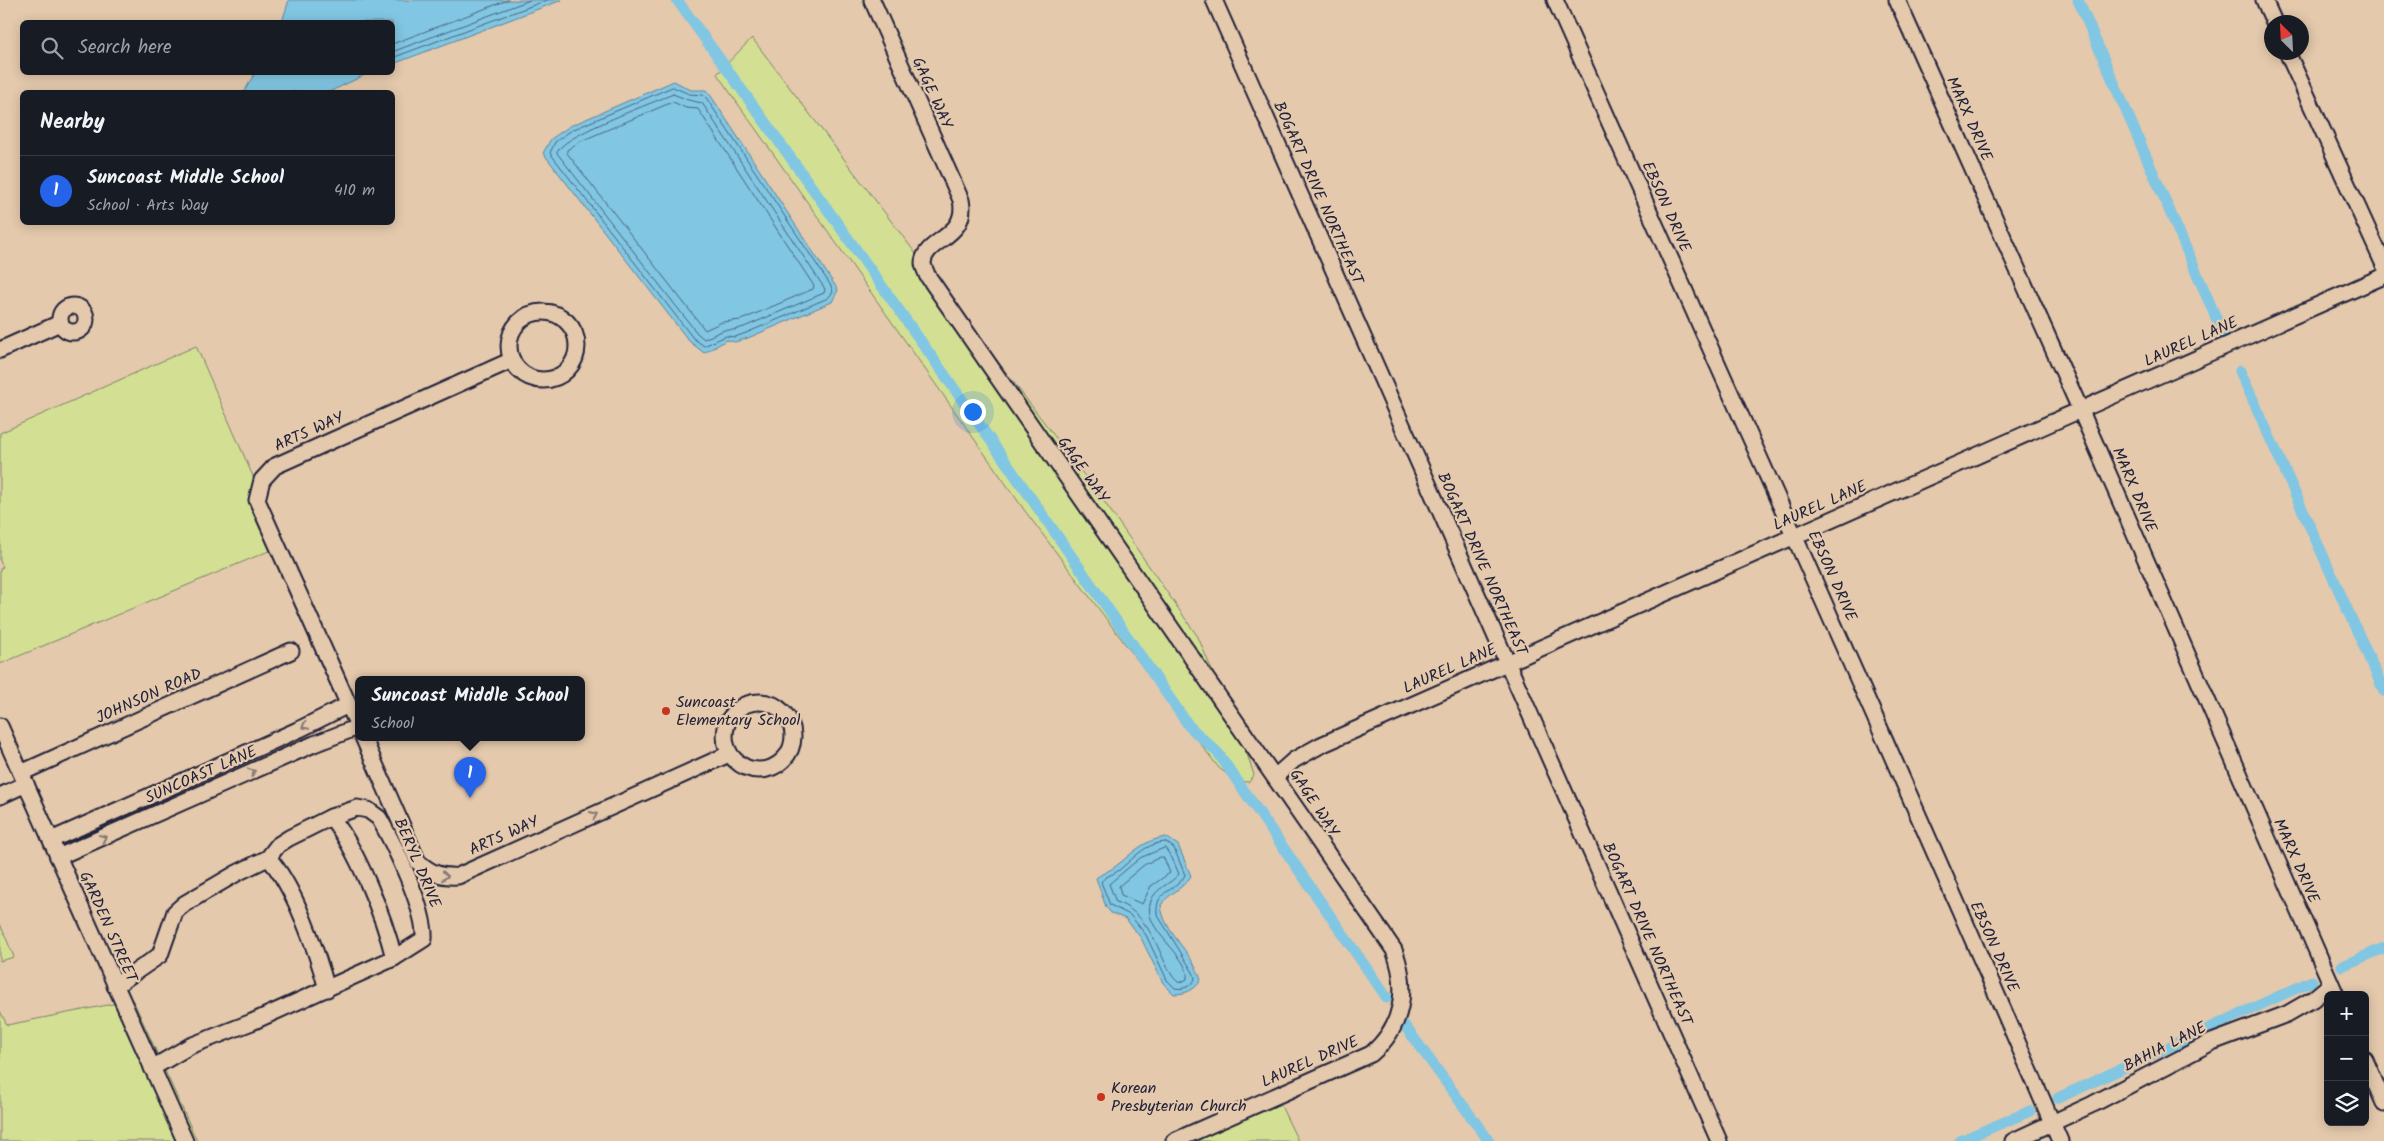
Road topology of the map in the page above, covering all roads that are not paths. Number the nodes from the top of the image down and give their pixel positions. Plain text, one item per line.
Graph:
1 (872, 0) edge
2 (1214, 0) edge
3 (1555, 0) edge
4 (1897, 0) edge
5 (2264, 0) edge
6 (2271, 15) edge
7 (2291, 60) edge
8 (2384, 265) edge
9 (2384, 276) edge
10 (60, 323) dead end
11 (0, 350) edge
12 (512, 360) junction
13 (2080, 409) junction
14 (1796, 536) junction
15 (291, 651) dead end
16 (1506, 663) junction
17 (348, 705) junction
18 (355, 720) edge
19 (0, 726) edge
20 (355, 728) edge
21 (365, 741) edge
22 (729, 754) junction
23 (1276, 776) junction
24 (23, 779) junction
25 (0, 796) edge
26 (331, 817) junction
27 (51, 840) junction
28 (58, 857) junction
29 (268, 858) junction
30 (1387, 940) joint
31 (394, 958) junction
32 (115, 986) junction
33 (327, 989) junction
34 (2334, 989) edge
35 (152, 1068) junction
36 (2369, 1069) edge
37 (2384, 1103) edge
38 (2052, 1123) junction
39 (185, 1141) edge
40 (1174, 1141) edge
41 (1719, 1141) edge
42 (2013, 1141) edge
43 (2060, 1141) edge

1 - 23 street, GAGE WAY
2 - 16 street, BOGART DRIVE NORTHEAST
3 - 14 street, EBSON DRIVE
4 - 13 street, MARX DRIVE
5 - 6 street
7 - 8 street
9 - 13 street, LAUREL LANE
10 - 11 street
12 - 12 street
12 - 17 street, ARTS WAY
13 - 14 street, LAUREL LANE
13 - 34 street, MARX DRIVE
14 - 16 street, LAUREL LANE
14 - 38 street, EBSON DRIVE
15 - 24 street, JOHNSON ROAD
16 - 23 street, LAUREL LANE
16 - 41 street, BOGART DRIVE NORTHEAST
17 - 18 street, ARTS WAY
17 -> 27 street, SUNCOAST LANE
19 - 24 street, GARDEN STREET
28 -> 20 street, SUNCOAST LANE
21 -> 22 street, ARTS WAY
22 - 22 street
23 - 30 street, GAGE WAY
24 - 25 street, JOHNSON ROAD
24 - 27 street, GARDEN STREET
26 - 29 street, BERYL DRIVE
26 - 31 street
26 - 31 street, BERYL DRIVE
27 - 28 street, GARDEN STREET
28 - 32 street, GARDEN STREET
29 - 32 street, BERYL DRIVE
29 - 33 street
30 - 40 street, LAUREL DRIVE
31 - 33 street, BERYL DRIVE
32 - 35 street, GARDEN STREET
33 - 35 street, BERYL DRIVE
34 - 38 street, BAHIA LANE
35 - 39 street, GARDEN STREET
36 - 37 street
38 - 42 street, BAHIA LANE
38 - 43 street, EBSON DRIVE

